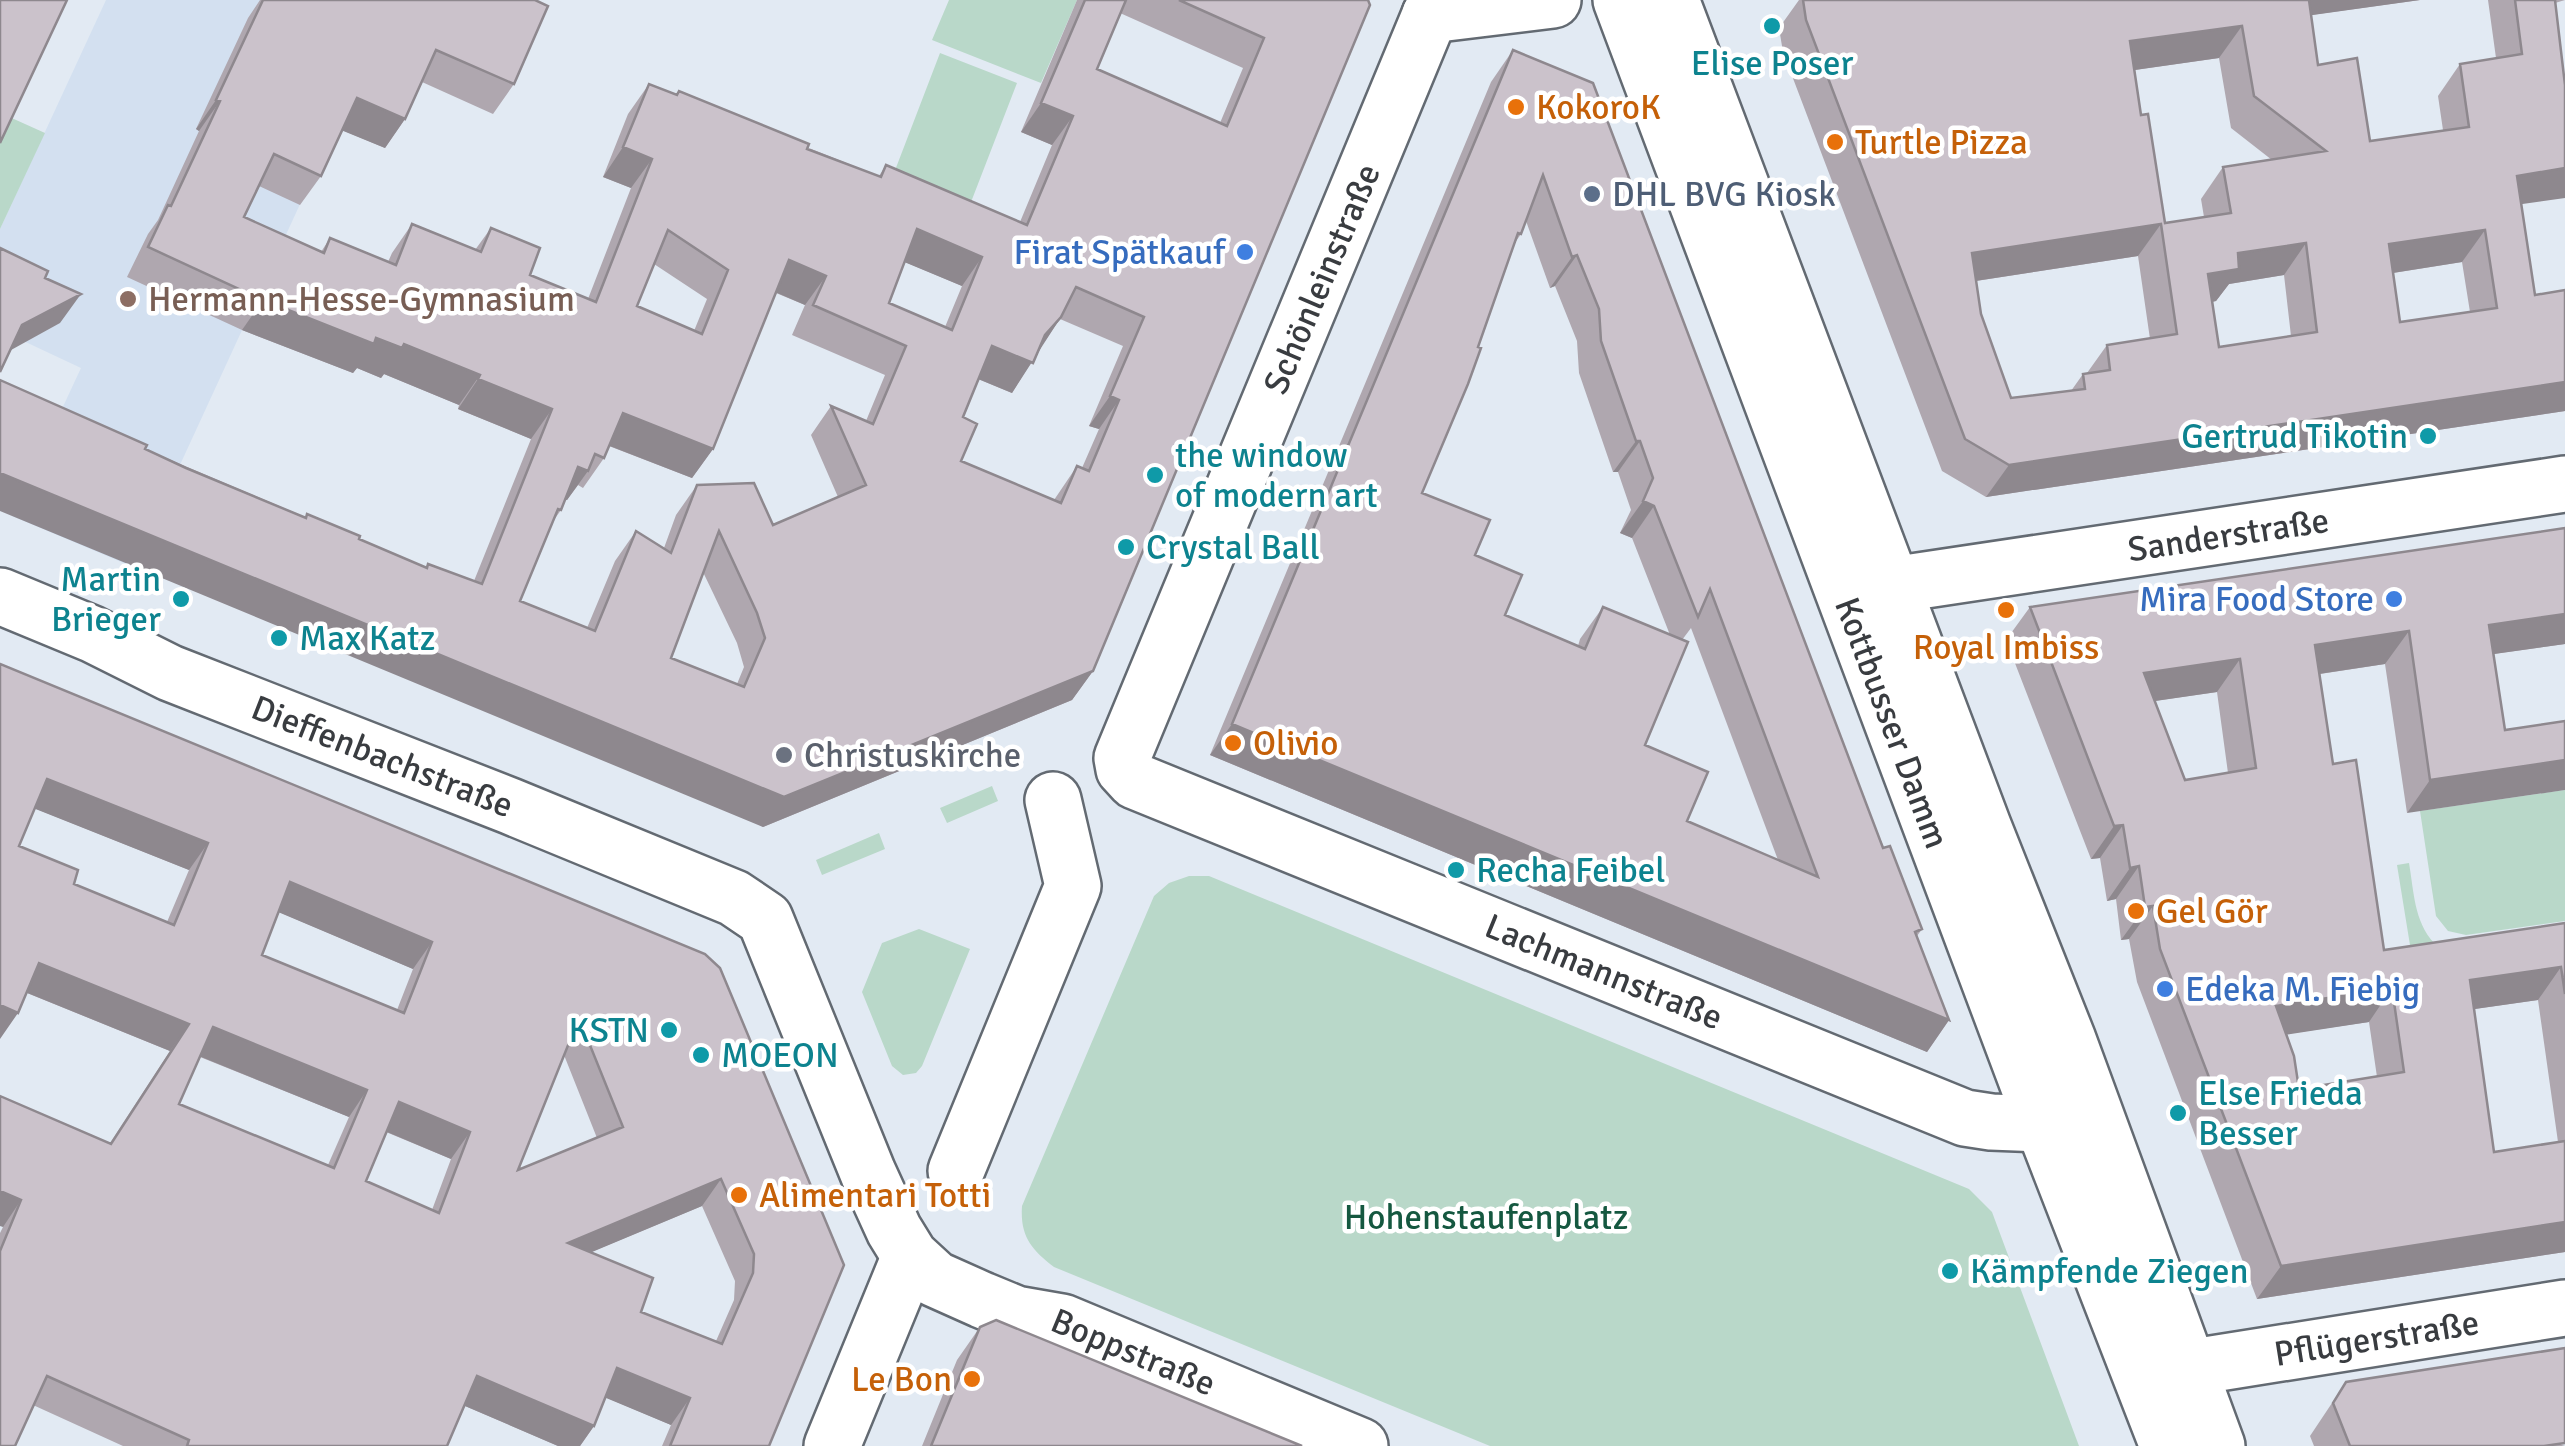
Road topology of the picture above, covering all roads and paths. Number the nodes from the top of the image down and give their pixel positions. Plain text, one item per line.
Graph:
1 (1552, 0) edge
2 (1621, 0) edge
3 (1671, 0) edge
4 (1425, 7) edge
5 (2565, 484) edge
6 (1892, 585) junction
7 (0, 596) edge
8 (1124, 769) joint
9 (1053, 800) dead end
10 (2068, 1117) junction
11 (956, 1171) dead end
12 (910, 1256) junction
13 (2565, 1308) edge
14 (2187, 1368) junction
15 (832, 1446) edge
16 (1360, 1446) edge
17 (2168, 1446) edge
18 (2217, 1446) edge

1 - 4 street, Schönleinstraße
2 - 10 street, Kottbusser Damm
3 - 6 street, Kottbusser Damm
4 - 8 street, Schönleinstraße
5 - 6 street, Sanderstraße
6 - 10 street, Kottbusser Damm
7 - 12 street, Dieffenbachstraße
8 - 10 street, Lachmannstraße
9 - 11 street
10 - 14 street, Kottbusser Damm
10 - 17 street, Kottbusser Damm
12 - 15 street
12 - 16 street, Boppstraße
13 - 14 street, Pflügerstraße
14 - 18 street, Kottbusser Damm

